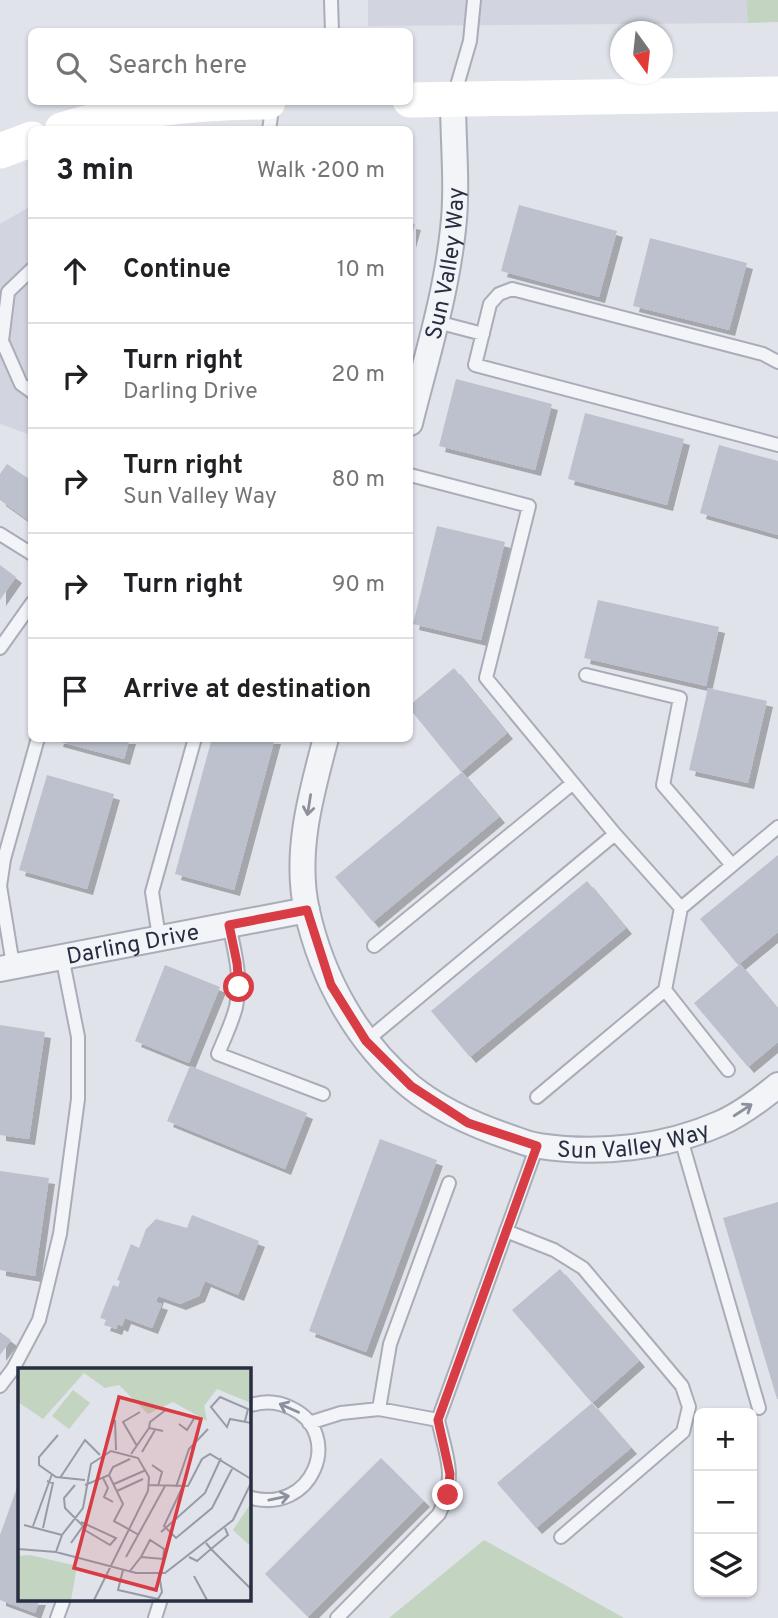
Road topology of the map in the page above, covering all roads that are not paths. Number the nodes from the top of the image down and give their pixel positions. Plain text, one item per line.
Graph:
1 (331, 0) edge
2 (474, 0) edge
3 (332, 28) edge
4 (778, 94) edge
5 (413, 100) edge
6 (453, 100) junction
7 (193, 105) edge
8 (271, 105) edge
9 (74, 126) edge
10 (270, 126) edge
11 (28, 273) edge
12 (437, 322) junction
13 (483, 334) junction
14 (1, 341) edge
15 (778, 362) edge
16 (28, 390) edge
17 (413, 412) edge
18 (778, 444) edge
19 (413, 476) edge
20 (0, 534) edge
21 (28, 552) edge
22 (28, 609) edge
23 (0, 648) edge
24 (586, 675) dead end
25 (37, 742) edge
26 (194, 742) edge
27 (325, 742) edge
28 (573, 783) junction
29 (778, 827) edge
30 (615, 834) junction
31 (732, 865) junction
32 (0, 886) edge
33 (681, 908) junction
34 (307, 910) junction
35 (229, 925) junction
36 (159, 937) junction
37 (374, 946) dead end
38 (62, 956) junction
39 (6, 967) edge
40 (665, 990) junction
41 (366, 1041) junction
42 (728, 1070) dead end
43 (778, 1085) edge
44 (323, 1094) dead end
45 (537, 1097) dead end
46 (681, 1139) junction
47 (537, 1146) junction
48 (449, 1183) dead end
49 (506, 1231) junction
50 (0, 1385) edge
51 (250, 1406) edge
52 (759, 1408) dead end
53 (379, 1409) junction
54 (438, 1420) junction
55 (309, 1423) junction
56 (250, 1498) edge
57 (561, 1537) dead end
58 (64, 1600) edge
59 (161, 1600) edge
60 (57, 1618) edge
61 (155, 1618) edge
62 (337, 1618) edge

1 - 3 lane
2 - 6 lane
4 - 6 main road
5 - 6 main road
6 - 12 street, Sun Valley Way
7 - 9 main road
8 - 10 lane
11 - 14 lane
12 - 13 lane
12 - 17 street, Sun Valley Way
13 - 15 lane
13 - 18 lane
14 - 16 lane
19 - 28 lane
20 - 21 lane
22 - 23 lane
24 - 31 lane
25 - 32 lane
26 - 36 lane
27 -> 34 street, Sun Valley Way
28 - 30 lane
28 - 37 lane
29 - 31 lane
30 - 33 lane
30 - 41 lane
31 - 33 lane
32 - 39 lane
33 - 40 lane
34 - 35 street, Darling Drive
34 - 41 street, Sun Valley Way
35 - 36 street, Darling Drive
35 - 44 lane
36 - 38 street, Darling Drive
38 - 39 street, Darling Drive
38 - 50 lane
40 - 42 lane
40 - 45 lane
41 - 47 street, Sun Valley Way
46 -> 43 street, Sun Valley Way
46 - 47 street, Sun Valley Way
46 - 52 lane
47 - 49 lane
48 - 53 lane
49 - 54 lane
49 - 57 lane
55 -> 51 lane
53 - 54 lane
53 - 55 lane
54 - 62 lane
56 -> 55 lane
58 - 60 lane
59 - 61 lane

